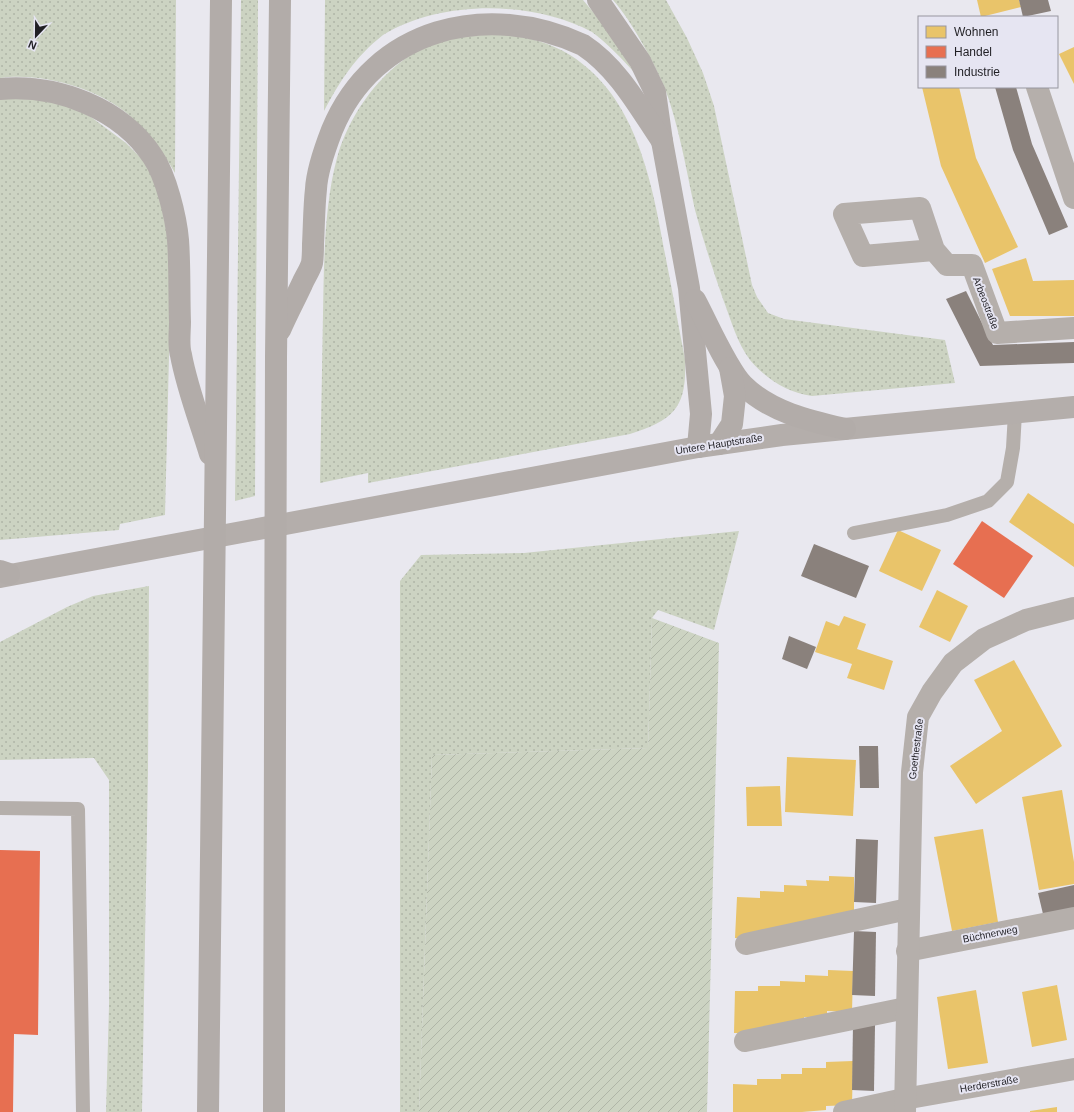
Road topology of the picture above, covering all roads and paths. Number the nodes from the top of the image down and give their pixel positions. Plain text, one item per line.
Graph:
1 (222, 0) edge
2 (280, 0) edge
3 (598, 0) edge
4 (1037, 88) edge
5 (0, 89) edge
6 (662, 141) junction
7 (1074, 198) edge
8 (934, 250) dead end
9 (689, 288) junction
10 (1074, 328) edge
11 (276, 336) junction
12 (730, 366) junction
13 (1074, 407) edge
14 (1015, 413) junction
15 (845, 429) junction
16 (708, 446) junction
17 (217, 475) junction
18 (854, 533) dead end
19 (3, 574) edge
20 (1074, 608) edge
21 (0, 808) edge
22 (908, 908) junction
23 (1074, 918) edge
24 (746, 944) dead end
25 (907, 951) junction
26 (906, 1008) junction
27 (745, 1041) dead end
28 (1074, 1070) edge
29 (904, 1106) edge
30 (83, 1112) edge
31 (208, 1112) edge
32 (274, 1112) edge
33 (844, 1112) edge

1 - 17 highway
2 - 11 highway
3 - 6 highway
4 - 7 street
5 - 17 highway
6 - 9 highway
6 - 11 highway
8 - 10 street, Arbeostraße
9 - 12 highway
9 - 16 highway
11 - 32 highway
12 - 15 highway
12 - 16 highway
13 - 14 main road, Untere Hauptstraße
14 - 15 main road, Untere Hauptstraße
14 - 18 lane
15 - 16 main road, Untere Hauptstraße
16 - 19 main road, Untere Hauptstraße
17 - 31 highway
20 - 22 street, Goethestraße
21 - 30 lane
22 - 24 street
22 - 25 street, Goethestraße
23 - 25 street, Büchnerweg
25 - 26 street, Goethestraße
26 - 27 street
26 - 29 street, Goethestraße
28 - 29 street, Herderstraße
29 - 33 street

